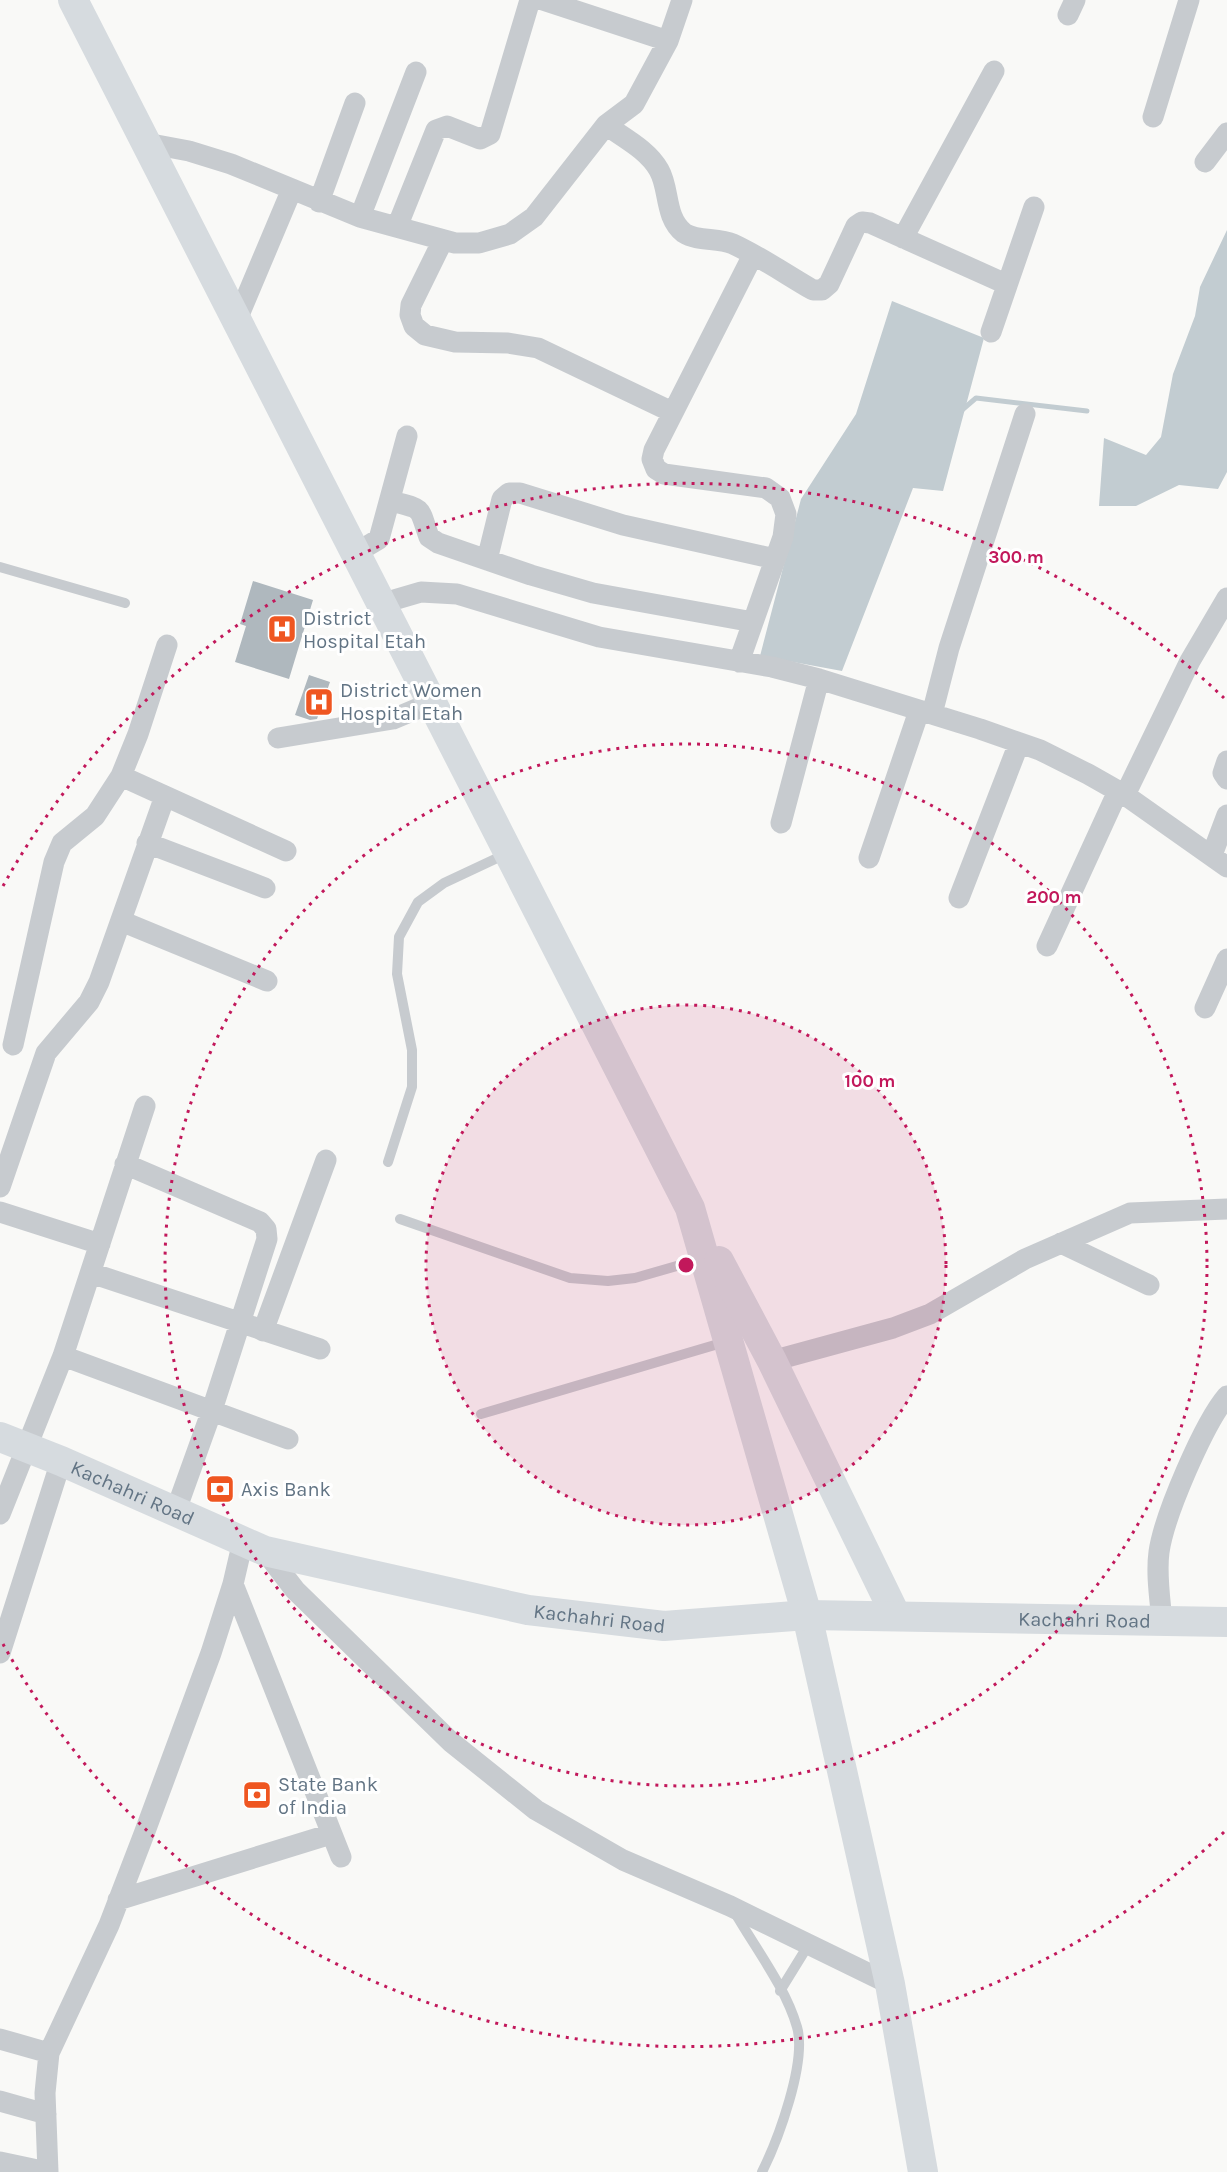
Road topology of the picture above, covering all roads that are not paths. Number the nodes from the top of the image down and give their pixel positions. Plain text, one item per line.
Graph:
1 (73, 0) edge
2 (530, 0) edge
3 (543, 0) edge
4 (682, 0) edge
5 (1189, 0) edge
6 (668, 41) junction
7 (994, 71) dead end
8 (416, 72) dead end
9 (355, 103) dead end
10 (1153, 117) dead end
11 (606, 125) junction
12 (1227, 133) edge
13 (146, 144) junction
14 (1205, 162) dead end
15 (292, 189) junction
16 (319, 202) junction
17 (1034, 207) dead end
18 (360, 217) junction
19 (397, 227) junction
20 (903, 238) junction
21 (443, 240) junction
22 (753, 255) junction
23 (1006, 284) junction
24 (236, 322) junction
25 (991, 332) dead end
26 (672, 412) junction
27 (1025, 414) dead end
28 (407, 436) dead end
29 (391, 501) junction
30 (354, 554) junction
31 (487, 560) junction
32 (775, 560) junction
33 (0, 567) edge
34 (125, 603) dead end
35 (380, 604) junction
36 (1225, 604) edge
37 (753, 622) junction
38 (167, 645) dead end
39 (739, 662) junction
40 (819, 679) junction
41 (431, 703) junction
42 (926, 712) junction
43 (278, 738) dead end
44 (1019, 743) junction
45 (1227, 761) edge
46 (121, 776) junction
47 (1227, 779) edge
48 (1121, 793) junction
49 (165, 796) junction
50 (1227, 815) edge
51 (781, 823) dead end
52 (147, 843) junction
53 (285, 851) dead end
54 (508, 853) junction
55 (869, 858) dead end
56 (1220, 861) edge
57 (265, 888) dead end
58 (960, 898) dead end
59 (121, 921) junction
60 (1047, 946) dead end
61 (1227, 959) edge
62 (267, 981) dead end
63 (1205, 1008) dead end
64 (6, 1044) edge
65 (46, 1053) junction
66 (145, 1106) dead end
67 (326, 1160) dead end
68 (388, 1162) dead end
69 (125, 1164) junction
70 (0, 1187) edge
71 (690, 1208) junction
72 (1227, 1209) edge
73 (0, 1212) edge
74 (400, 1219) dead end
75 (1061, 1243) junction
76 (100, 1244) junction
77 (705, 1258) junction
78 (91, 1273) junction
79 (1149, 1285) dead end
80 (238, 1323) junction
81 (263, 1331) junction
82 (728, 1341) junction
83 (320, 1349) dead end
84 (63, 1356) junction
85 (772, 1361) junction
86 (1227, 1396) edge
87 (212, 1410) junction
88 (481, 1414) dead end
89 (288, 1439) dead end
90 (13, 1442) edge
91 (61, 1461) junction
92 (175, 1513) junction
93 (0, 1515) edge
94 (254, 1546) junction
95 (233, 1584) junction
96 (807, 1615) junction
97 (896, 1616) junction
98 (1162, 1621) junction
99 (1227, 1622) edge
100 (0, 1653) edge
101 (331, 1834) junction
102 (340, 1857) dead end
103 (118, 1900) junction
104 (730, 1906) junction
105 (809, 1944) junction
106 (890, 1984) junction
107 (780, 1991) junction
108 (0, 2039) edge
109 (49, 2053) junction
110 (0, 2101) edge
111 (46, 2114) junction
112 (0, 2162) edge
113 (48, 2172) edge
114 (762, 2172) edge
115 (923, 2172) edge

1 - 13 street
2 - 19 street
3 - 6 street
4 - 6 street
5 - 10 street
6 - 11 street
7 - 20 street
8 - 18 street
9 - 16 street
11 - 21 street
11 - 22 street
12 - 14 street
13 - 15 street
13 - 24 street
15 - 16 street
15 - 24 street
16 - 18 street
17 - 23 street
18 - 19 street
19 - 21 street
20 - 22 street
20 - 23 street
21 - 26 street
22 - 26 street
23 - 25 street
24 - 30 street
26 - 32 street
27 - 42 street
28 - 29 street
29 - 30 street
29 - 31 street
30 - 35 street
31 - 32 street
31 - 37 street
32 - 37 street
33 - 34 lane
35 - 39 street
35 - 41 street
36 - 48 street
37 - 39 street
38 - 46 street
39 - 40 street
40 - 42 street
40 - 51 street
41 - 43 street
41 - 54 street
42 - 44 street
42 - 55 street
44 - 48 street
44 - 58 street
45 - 47 street
46 - 49 street
46 - 64 street
48 - 56 street
48 - 60 street
49 - 52 street
49 - 53 street
50 - 56 street
52 - 57 street
52 - 59 street
54 - 68 lane
54 - 71 street
59 - 62 street
59 - 65 street
61 - 63 street
64 - 65 street
65 - 70 street
66 - 69 street
67 - 81 street
69 - 76 street
69 - 80 street
71 - 77 street
71 - 85 street
72 - 75 street
73 - 76 street
74 - 77 lane
75 - 79 street
75 - 85 street
76 - 78 street
77 - 82 street
78 - 80 street
78 - 84 street
80 - 81 street
80 - 87 street
81 - 83 street
82 - 88 lane
82 - 96 street
84 - 87 street
84 - 90 street
85 - 97 street
86 - 98 street
87 - 89 street
87 - 92 street
90 - 91 street, Kachahri Road
90 - 93 street
91 - 92 street, Kachahri Road
91 - 100 street
92 - 94 street, Kachahri Road
94 - 95 street
94 - 96 street, Kachahri Road
94 - 104 street
95 - 101 street
95 - 103 street
96 - 97 street, Kachahri Road
96 - 106 street
97 - 98 street, Kachahri Road
98 - 99 street, Kachahri Road
101 - 102 street
101 - 103 street
103 - 109 street
104 - 105 street
104 - 107 lane
105 - 106 street
105 - 107 lane
106 - 115 street
107 - 114 lane
108 - 109 street
109 - 111 street
110 - 111 street
111 - 113 street
112 - 113 street

